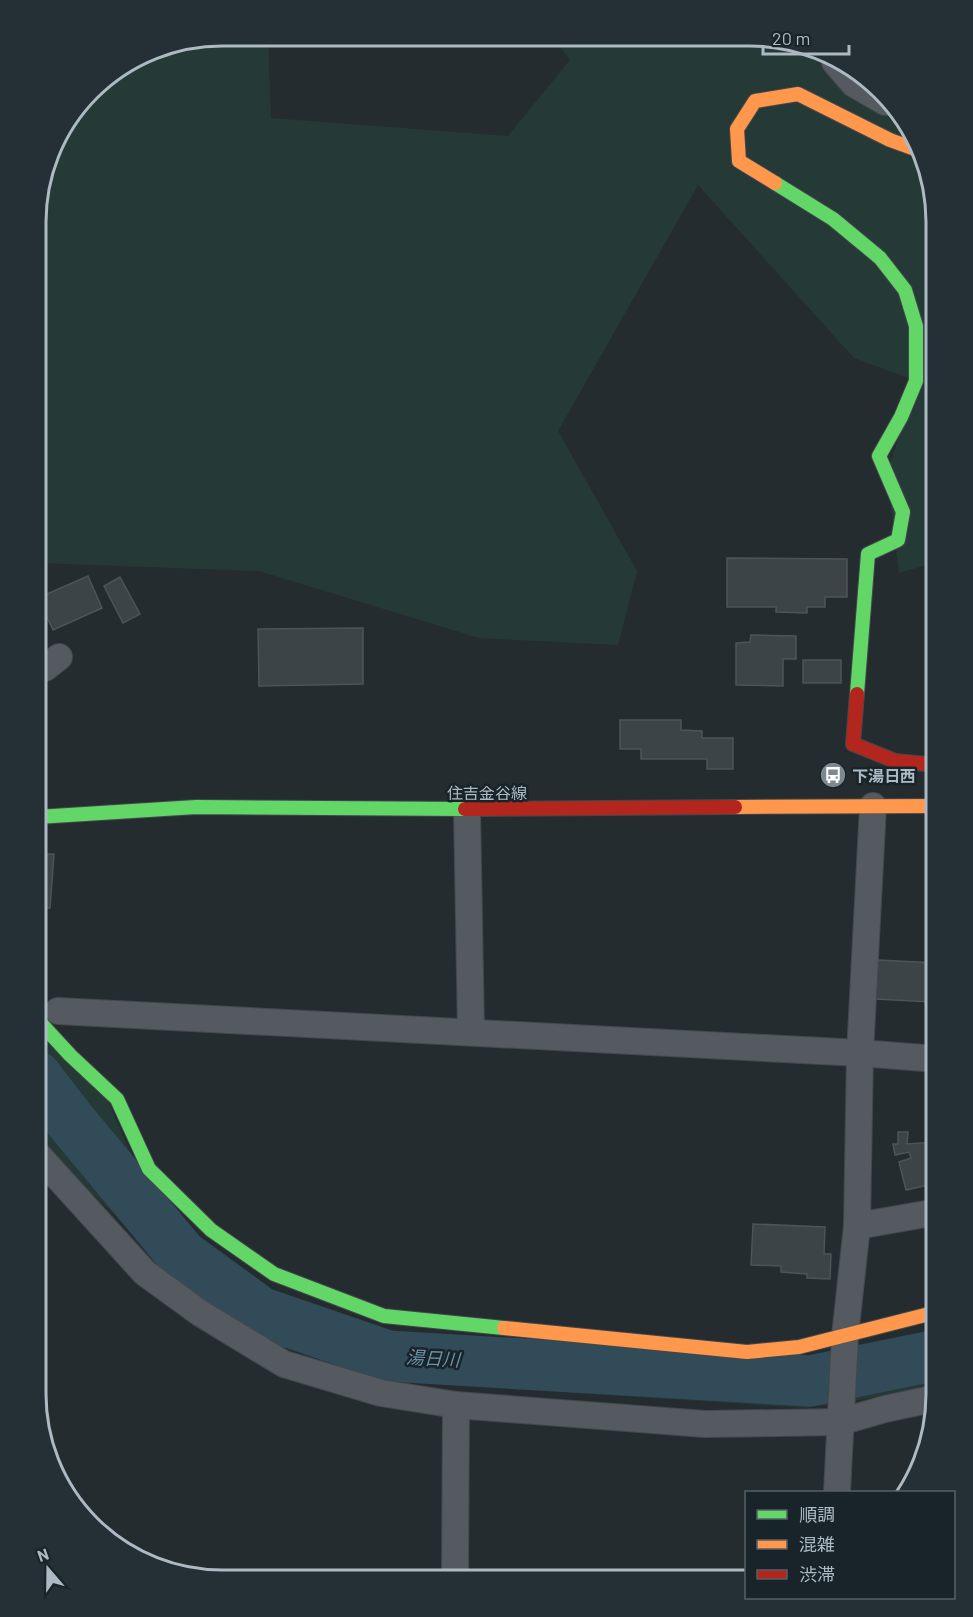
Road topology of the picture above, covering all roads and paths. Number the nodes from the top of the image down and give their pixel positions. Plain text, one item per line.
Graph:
1 (847, 76) edge
2 (869, 93) edge
3 (909, 147) edge
4 (59, 657) dead end
5 (46, 667) edge
6 (926, 764) edge
7 (873, 806) junction
8 (926, 806) edge
9 (467, 809) junction
10 (46, 815) edge
11 (47, 1015) edge
12 (471, 1032) junction
13 (860, 1053) junction
14 (926, 1058) edge
15 (46, 1164) edge
16 (926, 1214) edge
17 (857, 1226) junction
18 (926, 1315) edge
19 (845, 1336) junction
20 (926, 1400) edge
21 (456, 1405) junction
22 (840, 1422) junction
23 (837, 1491) edge
24 (455, 1570) edge

1 - 2 street
3 - 6 street
4 - 5 street
7 - 8 street, 住吉金谷線
7 - 9 street, 住吉金谷線
7 - 13 street
9 - 10 street, 住吉金谷線
9 - 12 street
11 - 12 street
11 - 19 street
12 - 13 street
13 - 14 street
13 - 17 street
15 - 21 street
16 - 17 street
17 - 19 street
18 - 19 street
19 - 22 street
20 - 22 street
21 - 22 street
21 - 24 street
22 - 23 street

